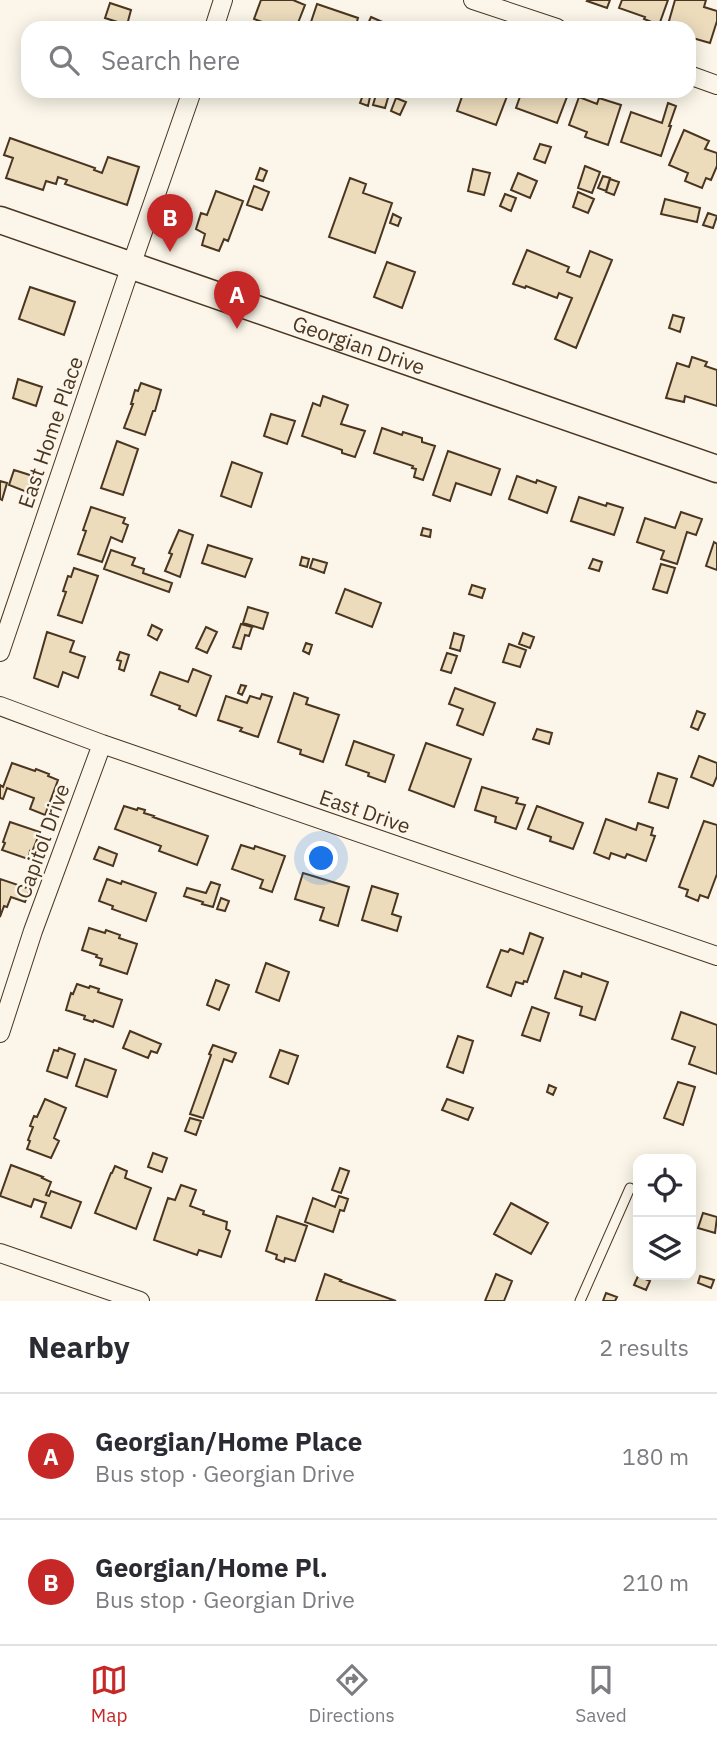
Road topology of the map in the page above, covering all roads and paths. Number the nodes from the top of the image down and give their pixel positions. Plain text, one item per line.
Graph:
1 (223, 0) edge
2 (473, 0) edge
3 (527, 8) edge
4 (216, 21) edge
5 (546, 21) edge
6 (696, 78) edge
7 (717, 85) edge
8 (190, 98) edge
9 (0, 220) edge
10 (131, 266) junction
11 (717, 469) edge
12 (0, 652) edge
13 (0, 706) edge
14 (102, 744) junction
15 (717, 956) edge
16 (0, 1033) edge
17 (630, 1188) dead end
18 (0, 1253) edge
19 (140, 1301) edge
20 (580, 1301) edge

1 - 4 street
2 - 3 street
3 - 5 street
6 - 7 street
8 - 10 street, East Home Place
9 - 10 street, Georgian Drive
10 - 11 street, Georgian Drive
10 - 12 street, East Home Place
13 - 14 street, East Drive
14 - 15 street, East Drive
14 - 16 street, Capitol Drive
17 - 20 lane
18 - 19 street

